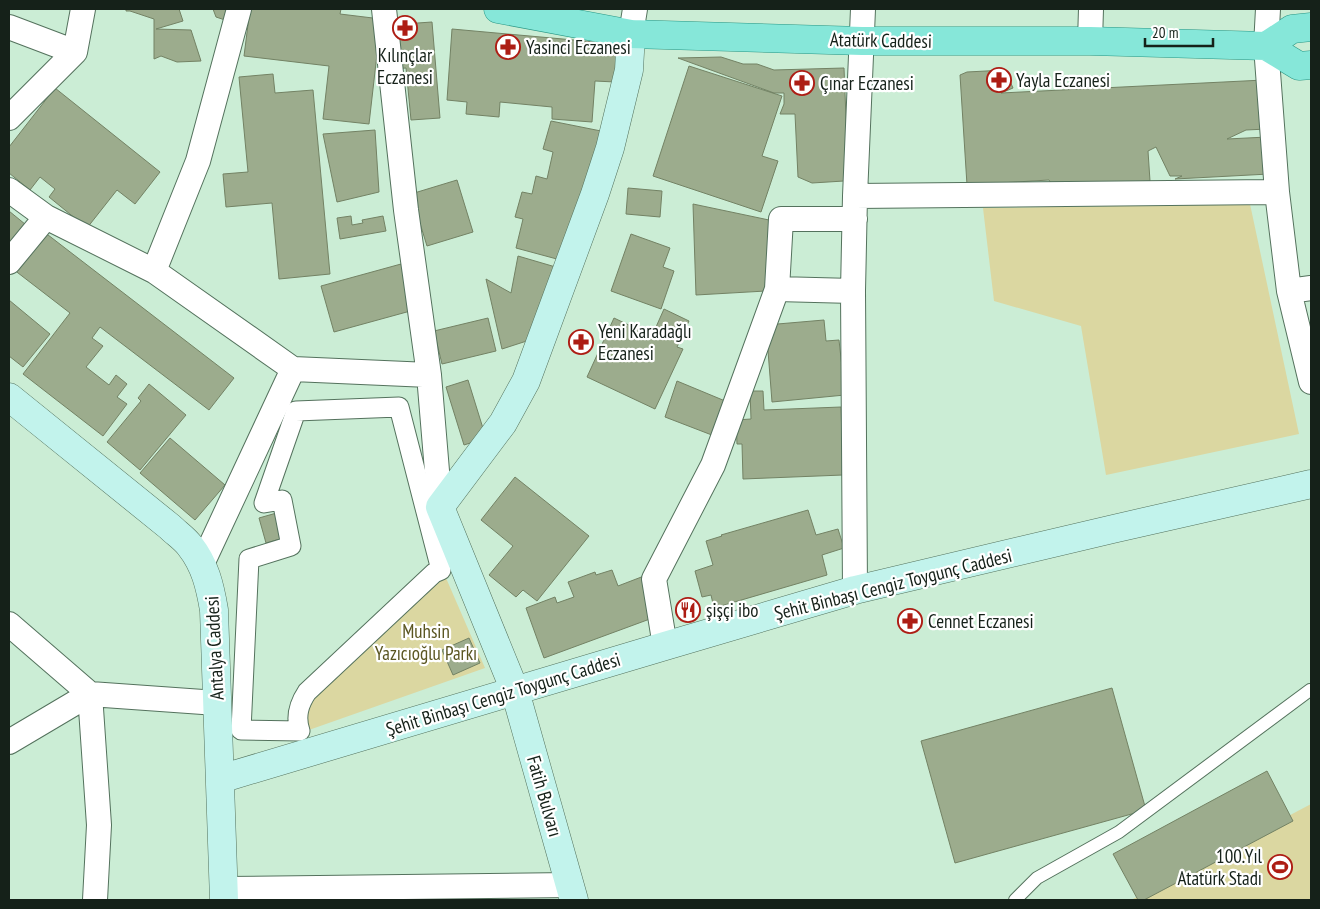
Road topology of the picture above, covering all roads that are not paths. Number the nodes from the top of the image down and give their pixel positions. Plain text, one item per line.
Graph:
1 (82, 9) edge
2 (239, 9) edge
3 (384, 9) edge
4 (498, 9) edge
5 (863, 9) edge
6 (1091, 9) edge
7 (1268, 9) edge
8 (633, 21) edge
9 (9, 27) edge
10 (1311, 27) edge
11 (862, 41) junction
12 (1090, 41) junction
13 (1266, 46) junction
14 (75, 52) junction
15 (1311, 65) edge
16 (9, 118) edge
17 (9, 190) edge
18 (1277, 192) junction
19 (855, 196) junction
20 (46, 217) junction
21 (855, 219) junction
22 (9, 262) edge
23 (154, 271) junction
24 (777, 289) junction
25 (1300, 289) edge
26 (853, 291) junction
27 (294, 369) junction
28 (429, 375) junction
29 (1311, 382) edge
30 (9, 397) edge
31 (399, 407) joint
32 (1311, 484) edge
33 (440, 508) junction
34 (202, 564) junction
35 (855, 590) junction
36 (9, 624) edge
37 (665, 646) junction
38 (1310, 690) dead end
39 (515, 691) junction
40 (90, 694) junction
41 (217, 703) junction
42 (9, 742) edge
43 (220, 779) junction
44 (572, 892) edge
45 (224, 894) edge
46 (96, 900) edge
47 (1015, 900) edge

1 - 14 street
2 - 23 street
3 - 28 street
4 - 8 main road, Atatürk Caddesi
5 - 11 street
6 - 12 street
7 - 13 street
8 - 11 main road, Atatürk Caddesi
8 - 33 main road
9 - 14 street
10 - 13 main road
11 - 12 main road, Atatürk Caddesi
11 - 19 street
12 - 13 main road, Atatürk Caddesi
13 - 15 main road
13 - 18 street
14 - 16 street
17 - 20 street
18 - 19 street
18 - 25 street
19 - 21 street
20 - 22 street
20 - 23 street
21 - 24 street
21 - 26 street
23 - 27 street
24 - 26 street
24 - 37 street
25 - 29 street
26 - 35 street
27 - 28 street
27 - 34 street
28 - 33 street
30 - 34 main road, Antalya Caddesi
31 - 31 street
32 - 35 main road, Şehit Binbaşı Cengiz Toygunç Caddesi
33 - 39 main road, Fatih Bulvarı
34 - 41 main road, Antalya Caddesi
35 - 37 main road, Şehit Binbaşı Cengiz Toygunç Caddesi
36 - 40 street
37 - 39 main road, Şehit Binbaşı Cengiz Toygunç Caddesi
38 - 47 lane
39 - 43 main road, Şehit Binbaşı Cengiz Toygunç Caddesi
39 - 44 main road, Fatih Bulvarı
40 - 41 street
40 - 42 street
40 - 46 street
41 - 43 main road, Antalya Caddesi
43 - 45 main road, Antalya Caddesi
44 - 45 street

